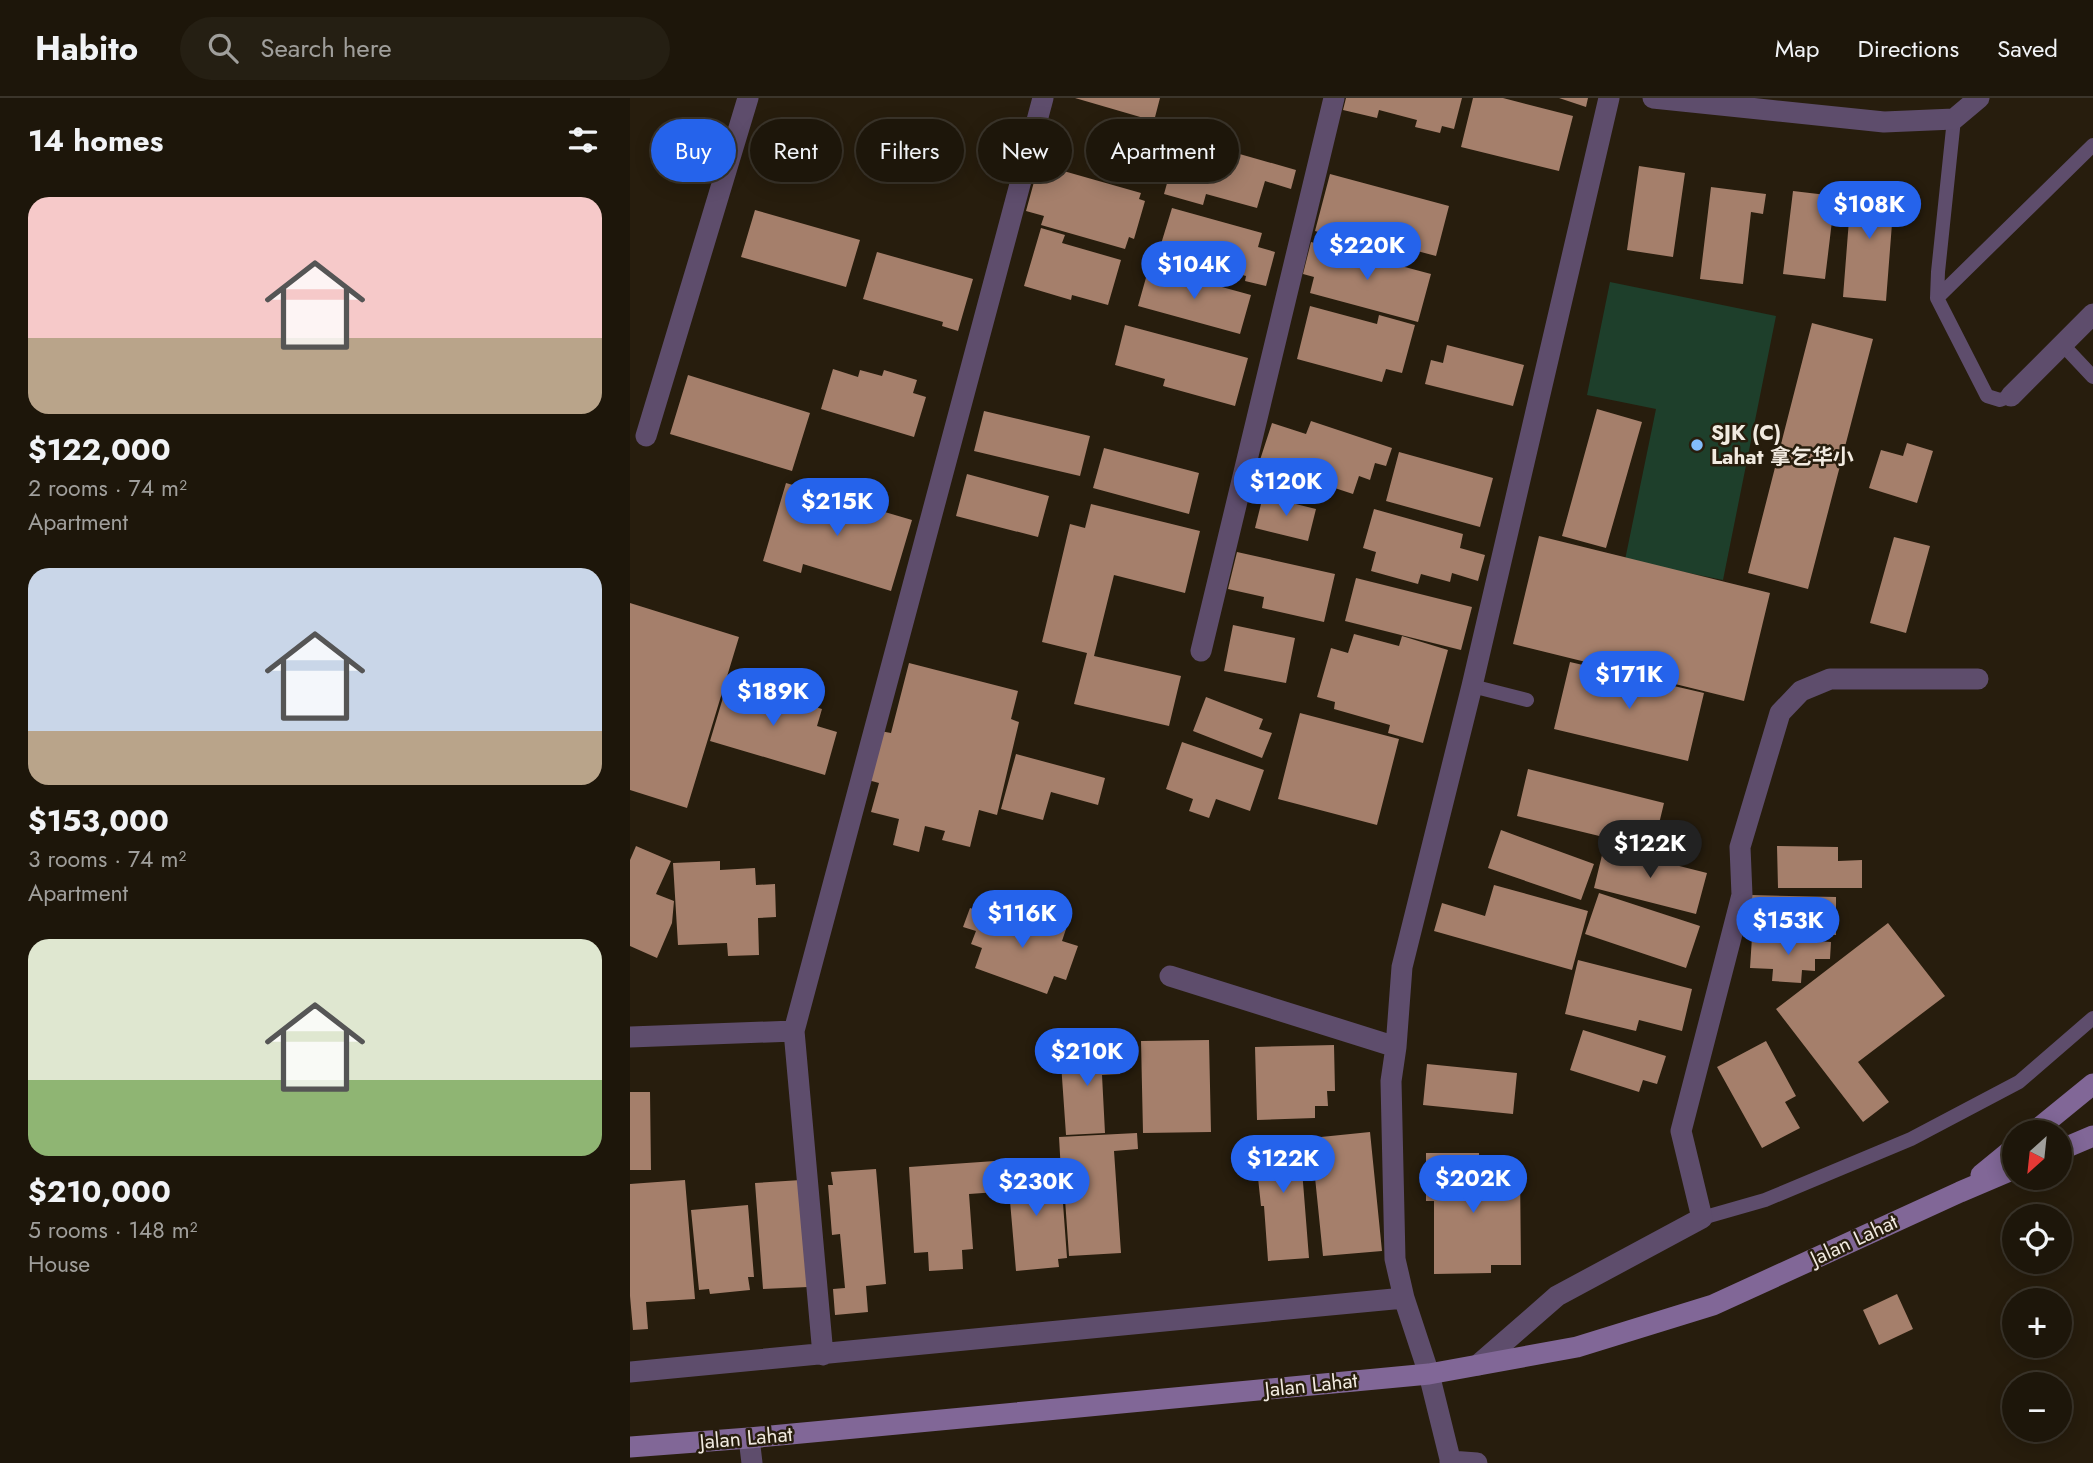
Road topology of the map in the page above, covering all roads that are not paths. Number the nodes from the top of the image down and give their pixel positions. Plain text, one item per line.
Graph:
1 (748, 98) edge
2 (1042, 98) edge
3 (1334, 98) edge
4 (1609, 98) edge
5 (1654, 98) edge
6 (1979, 98) edge
7 (1954, 119) junction
8 (2093, 145) edge
9 (1937, 298) junction
10 (2093, 314) edge
11 (2062, 344) junction
12 (2093, 377) edge
13 (2011, 396) joint
14 (646, 436) dead end
15 (1201, 651) dead end
16 (1978, 679) dead end
17 (1472, 686) junction
18 (1527, 700) dead end
19 (1170, 976) dead end
20 (2093, 1018) edge
21 (794, 1031) junction
22 (630, 1037) edge
23 (1396, 1047) junction
24 (2093, 1084) edge
25 (2049, 1120) edge
26 (2093, 1136) edge
27 (2072, 1145) edge
28 (2002, 1158) edge
29 (2002, 1174) edge
30 (1960, 1192) junction
31 (1702, 1218) junction
32 (1404, 1298) junction
33 (823, 1355) junction
34 (1478, 1365) junction
35 (630, 1372) edge
36 (1429, 1374) junction
37 (749, 1438) junction
38 (630, 1447) edge
39 (1451, 1462) edge
40 (752, 1463) edge
41 (1477, 1463) edge

1 - 14 street
2 - 21 street
3 - 15 street
4 - 17 street
5 - 7 street
6 - 7 street
7 - 9 lane
8 - 9 lane
9 - 13 lane
10 - 11 street
11 - 12 lane
11 - 13 street
16 - 31 street
17 - 18 lane
17 - 23 street
19 - 23 street
20 - 31 lane
21 - 22 street
21 - 33 street
23 - 32 street
24 - 25 main road
26 - 27 main road
28 - 30 main road, Jalan Lahat
29 - 30 main road, Jalan Lahat
30 - 34 main road, Jalan Lahat
31 - 34 street
32 - 33 street
32 - 36 street
33 - 35 street
34 - 36 main road, Jalan Lahat
36 - 37 main road, Jalan Lahat
36 - 39 street
37 - 38 main road, Jalan Lahat
37 - 40 street
39 - 41 street

